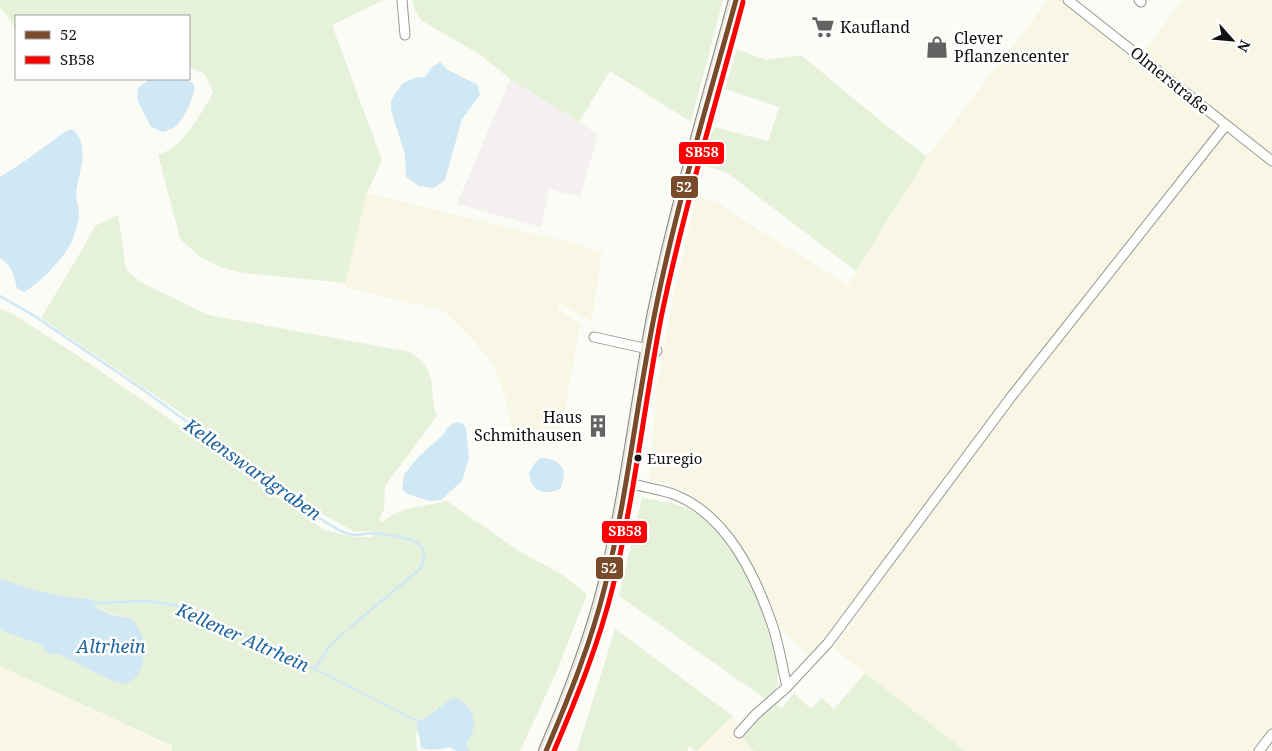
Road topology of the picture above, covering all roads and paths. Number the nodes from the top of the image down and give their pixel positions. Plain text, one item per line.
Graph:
1 (402, 0) edge
2 (736, 0) edge
3 (1068, 0) edge
4 (405, 35) dead end
5 (1226, 125) junction
6 (1272, 161) edge
7 (594, 337) dead end
8 (653, 350) junction
9 (627, 482) junction
10 (787, 687) junction
11 (738, 733) dead end
12 (1272, 734) edge
13 (546, 751) edge
14 (1259, 751) edge

1 - 4 street
2 - 8 main road
3 - 5 street, Olmerstraße
5 - 6 street, Olmerstraße
5 - 10 street
7 - 8 street
8 - 9 main road
9 - 10 street
9 - 13 main road
10 - 11 street
12 - 14 street

